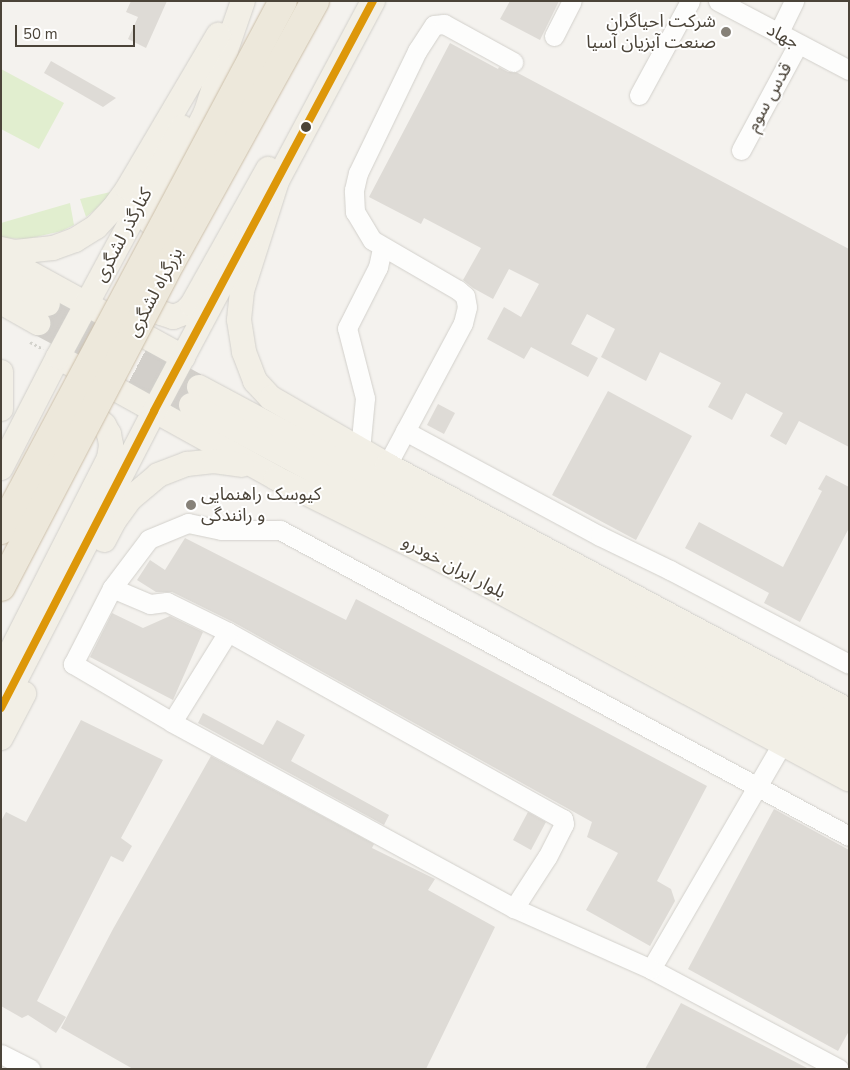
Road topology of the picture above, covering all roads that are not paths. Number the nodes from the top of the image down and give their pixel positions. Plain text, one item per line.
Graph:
1 (239, 1) edge
2 (243, 1) edge
3 (283, 1) edge
4 (315, 1) edge
5 (373, 1) edge
6 (572, 1) edge
7 (690, 1) edge
8 (718, 1) edge
9 (794, 1) edge
10 (778, 34) junction
11 (554, 36) dead end
12 (798, 44) junction
13 (226, 50) junction
14 (513, 62) dead end
15 (849, 70) edge
16 (639, 95) dead end
17 (322, 97) junction
18 (740, 150) dead end
19 (277, 182) junction
20 (382, 248) junction
21 (1, 249) edge
22 (1, 257) edge
23 (1, 279) edge
24 (1, 302) edge
25 (86, 304) junction
26 (58, 357) junction
27 (183, 357) junction
28 (1, 372) edge
29 (195, 396) tunnel mouth
30 (1, 409) edge
31 (154, 411) junction
32 (405, 431) junction
33 (360, 450) junction
34 (387, 465) junction
35 (1, 468) edge
36 (1, 477) edge
37 (276, 478) junction
38 (1, 530) edge
39 (1, 586) edge
40 (112, 588) junction
41 (228, 632) junction
42 (849, 664) edge
43 (1, 671) edge
44 (729, 682) junction
45 (1, 708) edge
46 (849, 711) edge
47 (172, 722) junction
48 (849, 735) edge
49 (1, 738) edge
50 (782, 744) junction
51 (849, 758) edge
52 (849, 780) edge
53 (757, 786) junction
54 (849, 836) edge
55 (514, 908) junction
56 (651, 969) junction
57 (1, 1054) edge
58 (30, 1069) edge
59 (839, 1069) edge

1 - 21 main road
2 - 13 main road, کنارگذر لشگری
3 - 38 highway, بزرگراه لشگری, bridge
4 - 39 highway, بزرگراه لشگری, bridge
5 - 17 main road
6 - 11 street
7 - 16 street
8 - 10 street, جهاد
9 - 10 street
10 - 12 street, جهاد
12 - 15 street, جهاد
12 - 18 street, قدس سوم
13 - 17 main road
13 - 25 main road, کنارگذر لشگری
14 - 20 street
17 - 19 main road
19 - 27 main road
19 - 33 main road
20 - 32 street
20 - 33 street
22 - 25 main road
23 - 24 main road
25 - 26 main road, کنارگذر لشگری
25 - 27 main road
26 - 31 main road, بلوار ایران خودرو
26 - 35 main road, کنارگذر لشگری
27 - 31 main road
28 - 30 main road
29 - 44 main road, بلوار ایران خودرو
31 - 37 main road, بلوار ایران خودرو
31 - 45 main road
32 - 34 street
32 - 42 street
33 - 34 main road
34 - 46 main road
36 - 43 main road
37 - 49 main road
37 - 50 main road, بلوار ایران خودرو
40 - 41 street
40 - 47 street
40 - 53 street
41 - 47 street
41 - 55 street
44 - 48 main road, بلوار ایران خودرو
44 - 51 main road, بلوار ایران خودرو
47 - 55 street
50 - 52 main road, بلوار ایران خودرو
50 - 53 street
53 - 54 street
53 - 56 street
55 - 56 street
56 - 59 street
57 - 58 street

